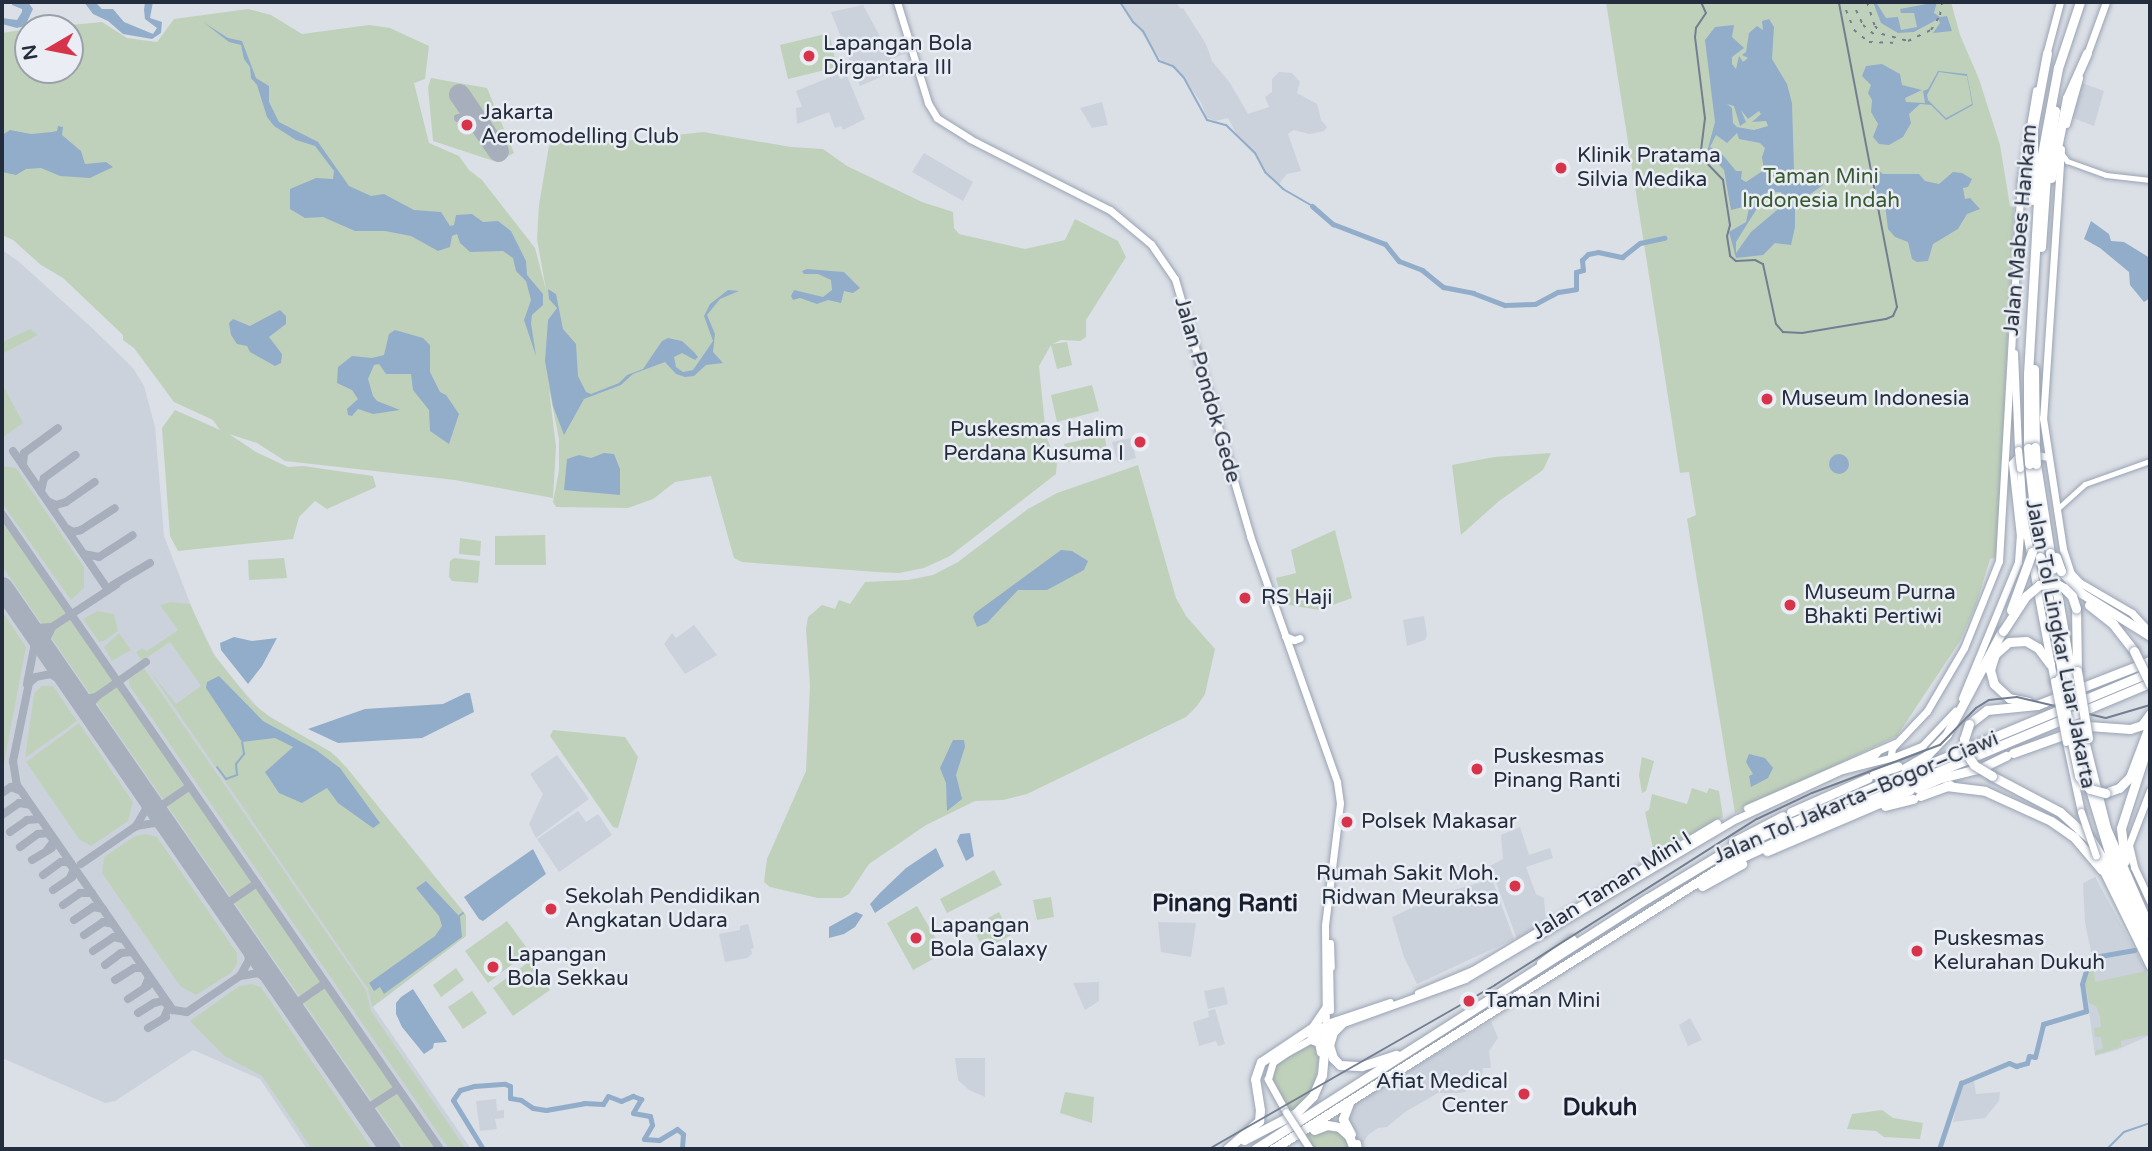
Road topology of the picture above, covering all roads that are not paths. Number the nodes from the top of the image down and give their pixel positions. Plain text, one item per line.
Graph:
1 (897, 2) edge
2 (2060, 2) edge
3 (2080, 2) edge
4 (2086, 2) edge
5 (2106, 2) edge
6 (2047, 52) junction
7 (2087, 53) junction
8 (2063, 163) junction
9 (2150, 180) edge
10 (2038, 254) junction
11 (2013, 327) junction
12 (2032, 457) junction
13 (2150, 461) edge
14 (2003, 462) junction
15 (2002, 481) junction
16 (2056, 512) junction
17 (2036, 555) junction
18 (2057, 571) junction
19 (2037, 590) junction
20 (2085, 599) junction
21 (2002, 607) junction
22 (2041, 617) junction
23 (1287, 618) dead end
24 (2003, 631) junction
25 (1283, 632) junction
26 (2150, 634) edge
27 (1300, 638) dead end
28 (2150, 661) edge
29 (2050, 664) junction
30 (2150, 672) edge
31 (2065, 677) junction
32 (2150, 683) edge
33 (2073, 691) junction
34 (2150, 714) edge
35 (2150, 724) edge
36 (2082, 737) junction
37 (2150, 738) edge
38 (1897, 742) junction
39 (1881, 750) junction
40 (1899, 763) junction
41 (1842, 770) junction
42 (1873, 778) junction
43 (1946, 786) junction
44 (2150, 790) edge
45 (1915, 793) junction
46 (2082, 831) junction
47 (1752, 832) junction
48 (1723, 854) junction
49 (2102, 870) junction
50 (2136, 897) junction
51 (1648, 898) junction
52 (1329, 900) junction
53 (2150, 901) edge
54 (1628, 905) dead end
55 (1654, 909) junction
56 (2150, 929) edge
57 (1572, 940) dead end
58 (2150, 945) edge
59 (2150, 954) edge
60 (2150, 967) edge
61 (1537, 970) junction
62 (1328, 1007) junction
63 (1333, 1024) junction
64 (1311, 1039) junction
65 (1415, 1047) junction
66 (1350, 1102) junction
67 (1285, 1113) junction
68 (1271, 1127) junction
69 (1355, 1147) edge
70 (1228, 1148) edge
71 (1255, 1149) edge
72 (1273, 1149) edge
73 (1284, 1149) edge
74 (1308, 1149) edge

1 - 25 main road, Jalan Pondok Gede
2 - 6 main road, Jalan Mabes Hankam
3 - 10 highway, Jalan Tol Lingkar Luar Jakarta
4 - 10 highway, Jalan Tol Lingkar Luar Jakarta
5 - 7 main road, Jalan Mabes Hankam
6 - 10 highway
6 - 11 main road, Jalan Mabes Hankam
7 - 8 main road, Jalan Mabes Hankam
7 - 10 highway
8 - 9 main road
8 - 12 main road, Jalan Mabes Hankam
10 - 12 highway, Jalan Tol Lingkar Luar Jakarta
11 - 12 main road
11 - 14 main road, Jalan Mabes Hankam
12 - 14 main road
12 - 15 main road
12 - 16 main road, Jalan Mabes Hankam
12 - 17 highway, Jalan Tol Lingkar Luar Jakarta
12 - 18 highway, Jalan Tol Lingkar Luar Jakarta, bridge
12 - 19 main road
12 - 21 main road, Jalan Mabes Hankam
13 - 16 main road
14 - 15 main road, Jalan Mabes Hankam
15 - 38 main road, Jalan Mabes Hankam
16 - 18 main road, Jalan Mabes Hankam
17 - 18 highway, Jalan Tol Lingkar Luar Jakarta, bridge
17 - 24 highway, bridge
18 - 19 main road
18 - 20 highway
18 - 26 main road
18 - 31 highway, Jalan Tol Lingkar Luar Jakarta
18 - 31 highway, Jalan Tol Lingkar Luar Jakarta
19 - 22 main road
20 - 26 highway
20 - 32 highway, bridge
21 - 22 main road
21 - 40 main road, Jalan Mabes Hankam
22 - 29 main road
23 - 25 main road
24 - 31 highway, bridge
24 - 40 highway
25 - 27 main road
25 - 52 main road, Jalan Pondok Gede
28 - 33 highway
29 - 31 main road
29 - 33 highway
30 - 48 highway, Jalan Tol Jakarta–Bogor–Ciawi
31 - 35 highway, bridge
31 - 36 highway, Jalan Tol Lingkar Luar Jakarta, bridge
31 - 36 highway, bridge
31 - 49 main road, bridge
32 - 55 highway, Jalan Tol Jakarta–Bogor–Ciawi
33 - 46 highway, bridge
34 - 45 highway
36 - 50 highway, Jalan Tol Lingkar Luar Jakarta
36 - 58 highway, Jalan Tol Lingkar Luar Jakarta
37 - 50 highway
38 - 39 main road, Jalan Taman Mini I
38 - 40 main road
39 - 40 main road
39 - 41 main road
39 - 63 main road, Jalan Taman Mini I
40 - 41 main road, Jalan Taman Mini I
40 - 42 highway
41 - 63 main road, Jalan Taman Mini I
42 - 47 highway
42 - 47 highway
43 - 45 highway
43 - 46 highway
43 - 49 highway
44 - 53 main road
45 - 55 highway
46 - 59 highway
47 - 48 highway
48 - 51 highway, Jalan Tol Jakarta–Bogor–Ciawi
49 - 60 main road
50 - 56 highway, Jalan Tol Lingkar Luar Jakarta
51 - 54 highway
51 - 61 highway, Jalan Tol Jakarta–Bogor–Ciawi
52 - 62 main road, Jalan Pondok Gede
52 - 62 main road, Jalan Pondok Gede
55 - 66 highway, Jalan Tol Jakarta–Bogor–Ciawi
57 - 61 highway
61 - 65 highway, Jalan Tol Jakarta–Bogor–Ciawi
62 - 63 main road, Jalan Pondok Gede
62 - 63 main road
62 - 70 highway
63 - 64 main road
63 - 65 highway
63 - 67 main road
63 - 68 highway
64 - 67 main road
64 - 68 highway
65 - 71 highway, Jalan Tol Jakarta–Bogor–Ciawi
66 - 69 highway
66 - 72 highway, Jalan Tol Jakarta–Bogor–Ciawi
67 - 74 main road, bridge
68 - 70 highway
69 - 73 highway

